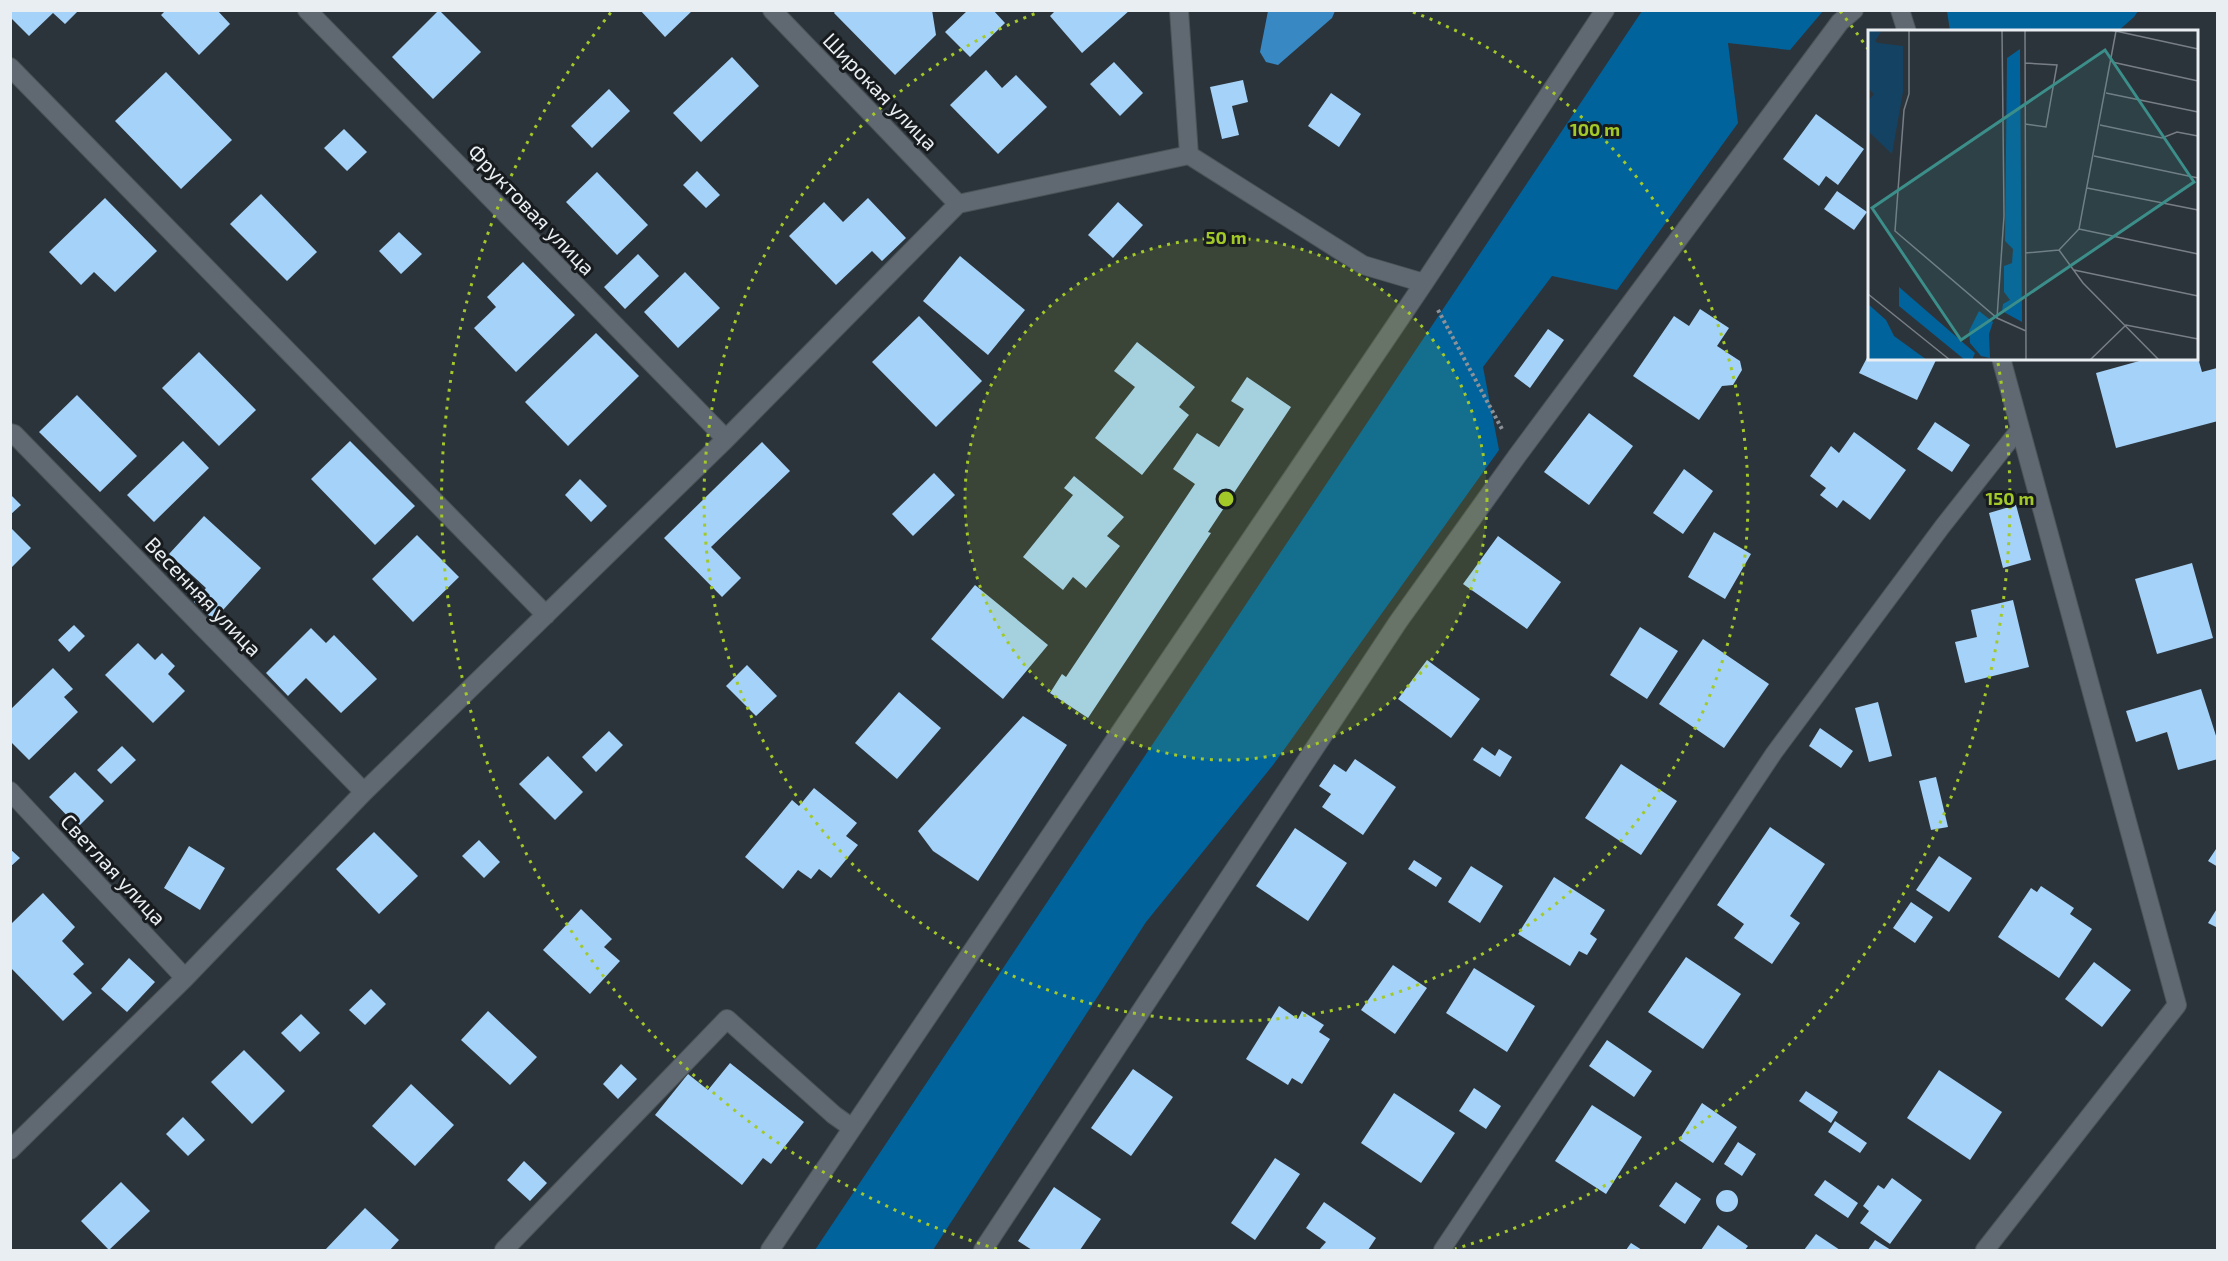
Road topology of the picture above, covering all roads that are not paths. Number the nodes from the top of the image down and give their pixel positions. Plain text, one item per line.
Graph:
1 (307, 10) edge
2 (772, 10) edge
3 (1179, 10) edge
4 (1605, 10) edge
5 (1854, 10) edge
6 (1900, 10) edge
7 (1906, 30) edge
8 (10, 67) edge
9 (1189, 155) junction
10 (958, 204) junction
11 (1424, 283) junction
12 (2002, 360) edge
13 (2020, 428) junction
14 (10, 433) edge
15 (726, 439) junction
16 (546, 615) junction
17 (10, 791) edge
18 (364, 792) junction
19 (185, 978) junction
20 (852, 1127) junction
21 (10, 1150) edge
22 (504, 1251) edge
23 (770, 1251) edge
24 (983, 1251) edge
25 (1442, 1251) edge
26 (1985, 1251) edge

1 - 15 street, Фруктовая улица
2 - 10 street, Широкая улица
3 - 9 street
4 - 11 street
5 - 24 street
6 - 7 street
8 - 16 street
9 - 10 street
9 - 11 street
10 - 15 street
11 - 20 street
12 - 13 street
13 - 25 lane
13 - 26 street
14 - 18 street, Весенняя улица
15 - 16 street
16 - 18 street
17 - 19 street, Светлая улица
18 - 19 street
19 - 21 street
20 - 22 street
20 - 23 street

